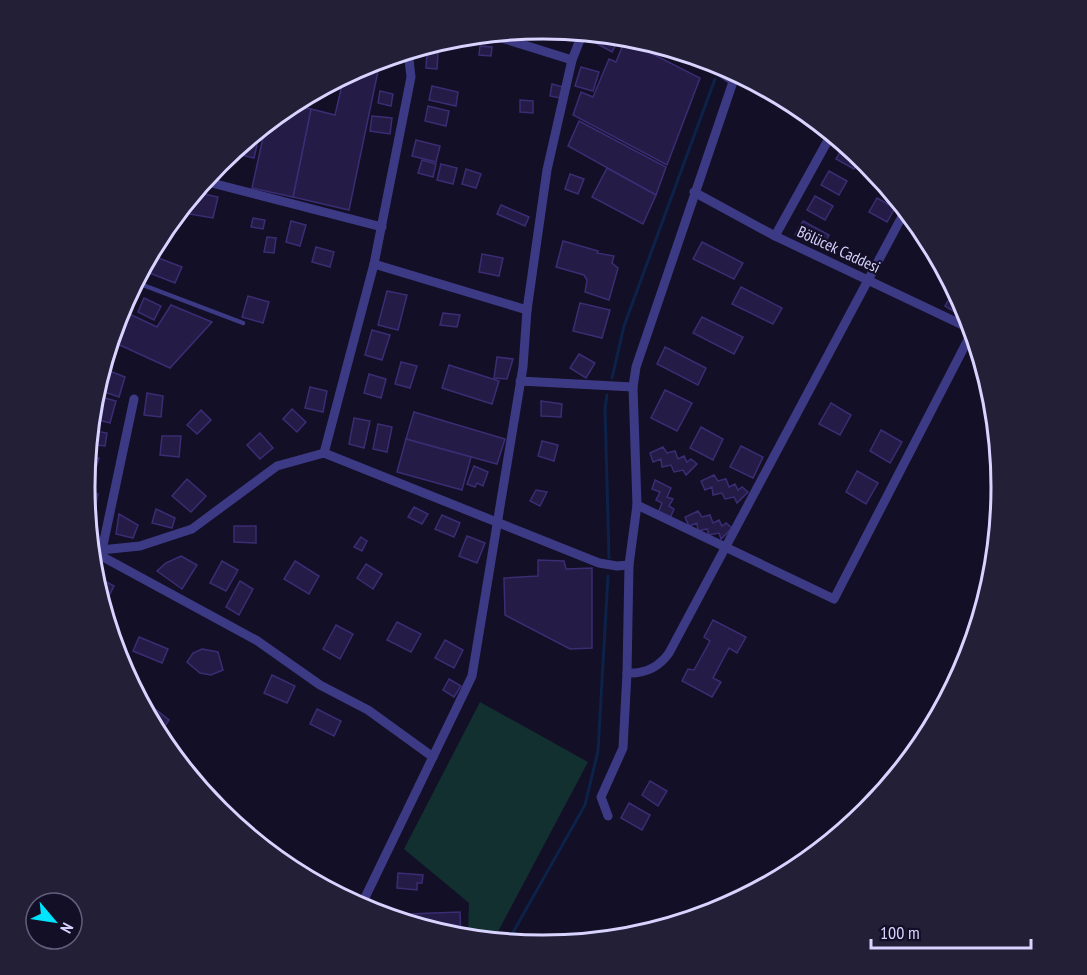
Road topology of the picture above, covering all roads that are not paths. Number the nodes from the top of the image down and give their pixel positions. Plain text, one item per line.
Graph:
1 (510, 40) edge
2 (580, 41) edge
3 (409, 60) edge
4 (572, 60) junction
5 (724, 77) edge
6 (730, 81) joint
7 (828, 141) edge
8 (214, 184) edge
9 (694, 192) junction
10 (902, 218) edge
11 (381, 227) junction
12 (775, 236) junction
13 (374, 264) junction
14 (870, 280) junction
15 (143, 285) edge
16 (527, 310) junction
17 (243, 323) dead end
18 (961, 324) edge
19 (967, 341) edge
20 (520, 381) junction
21 (633, 387) junction
22 (135, 399) dead end
23 (324, 453) junction
24 (637, 505) junction
25 (496, 522) junction
26 (98, 539) edge
27 (727, 548) junction
28 (100, 550) edge
29 (100, 554) edge
30 (629, 565) junction
31 (627, 673) junction
32 (433, 757) junction
33 (608, 816) dead end
34 (365, 899) edge

1 - 4 street
2 - 4 street
3 - 11 street
4 - 16 street
5 - 6 lane
6 - 9 street
7 - 12 street
8 - 11 street
9 - 12 street, Bölücek Caddesi
9 - 21 street
10 - 14 street
11 - 13 street
12 - 14 street, Bölücek Caddesi
13 - 16 street
13 - 23 street
14 - 18 street, Bölücek Caddesi
14 - 27 street
15 - 17 lane
16 - 20 street
19 - 27 street
20 - 21 street
20 - 25 street
21 - 24 street
22 - 26 street
23 - 25 street
23 - 28 street
24 - 27 street
24 - 30 street
25 - 30 street
25 - 32 street
27 - 31 street
29 - 32 street
30 - 31 street
31 - 33 street
32 - 34 street

